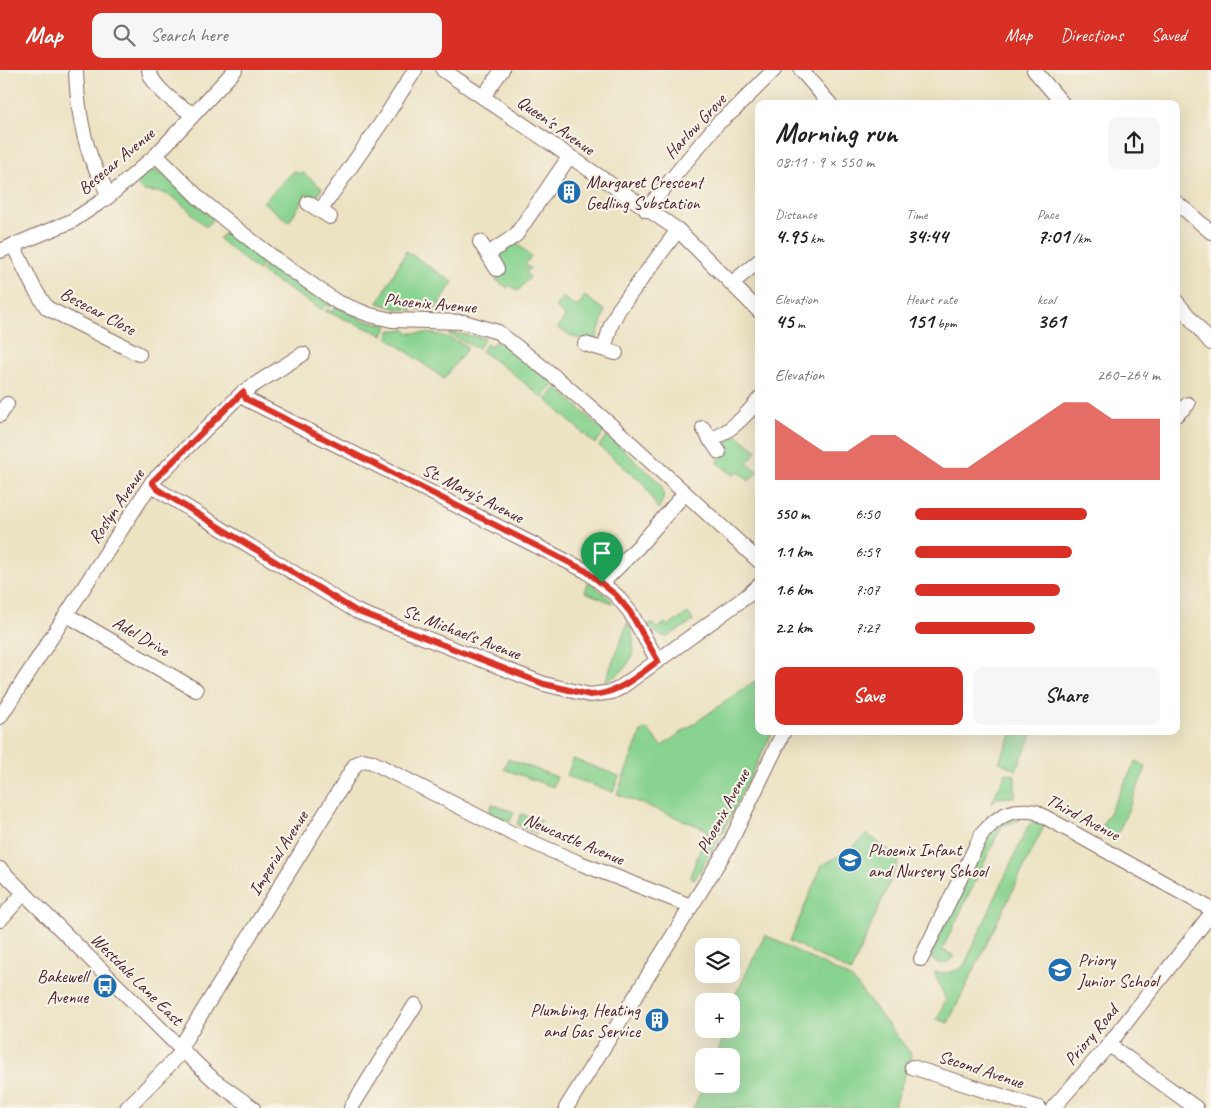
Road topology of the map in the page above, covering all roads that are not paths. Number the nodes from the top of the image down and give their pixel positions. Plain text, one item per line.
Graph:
1 (76, 70) edge
2 (149, 70) edge
3 (235, 70) edge
4 (416, 70) edge
5 (443, 70) edge
6 (502, 70) edge
7 (774, 70) edge
8 (801, 70) edge
9 (1034, 70) edge
10 (483, 97) junction
11 (827, 100) edge
12 (1060, 100) edge
13 (194, 114) junction
14 (156, 155) junction
15 (569, 157) junction
16 (108, 197) junction
17 (308, 203) dead end
18 (1180, 205) edge
19 (646, 210) junction
20 (678, 230) junction
21 (1211, 232) edge
22 (480, 242) dead end
23 (13, 245) junction
24 (0, 251) edge
25 (488, 254) junction
26 (755, 264) edge
27 (497, 269) dead end
28 (732, 283) junction
29 (1180, 306) edge
30 (755, 307) edge
31 (1211, 343) edge
32 (585, 344) dead end
33 (140, 354) dead end
34 (303, 354) dead end
35 (243, 392) junction
36 (755, 404) edge
37 (1188, 404) dead end
38 (1180, 412) edge
39 (719, 452) dead end
40 (152, 482) junction
41 (685, 493) junction
42 (755, 558) edge
43 (602, 583) junction
44 (755, 589) edge
45 (66, 615) junction
46 (658, 661) junction
47 (196, 690) dead end
48 (0, 717) edge
49 (782, 735) edge
50 (446, 800) joint
51 (0, 870) edge
52 (24, 893) junction
53 (691, 906) junction
54 (1211, 909) edge
55 (1211, 914) edge
56 (0, 920) edge
57 (921, 959) dead end
58 (415, 1005) dead end
59 (1106, 1048) junction
60 (181, 1049) junction
61 (912, 1067) dead end
62 (127, 1108) edge
63 (253, 1108) edge
64 (351, 1108) edge
65 (566, 1108) edge
66 (1039, 1108) edge
67 (1053, 1108) edge
68 (1196, 1108) edge

1 - 16 street
2 - 13 street
3 - 13 street, Besecar Avenue
4 - 17 street
5 - 10 street, Queen's Avenue
6 - 10 street
7 - 19 street, Harlow Grove
8 - 11 street
9 - 12 street
10 - 15 street, Queen's Avenue
13 - 14 street, Besecar Avenue
14 - 16 street, Besecar Avenue
14 - 41 street, Phoenix Avenue
15 - 19 street, Queen's Avenue
15 - 25 street
16 - 23 street, Besecar Avenue
18 - 21 street
19 - 20 street, Queen's Avenue
20 - 28 street, Queen's Avenue
20 - 32 street
22 - 25 street
23 - 24 street, Besecar Avenue
23 - 33 street, Besecar Close
25 - 27 street
26 - 28 street
28 - 30 street, Queen's Avenue
29 - 31 street
34 - 35 street, Roslyn Avenue
35 - 40 street, Roslyn Avenue
35 - 43 street, St. Mary's Avenue
36 - 39 street
37 - 38 street
40 - 45 street, Roslyn Avenue
40 - 46 street, St. Michael's Avenue
41 - 42 street, Phoenix Avenue
41 - 43 street
43 - 46 street, St. Mary's Avenue
44 - 46 street, St. Michael's Avenue
45 - 47 street, Adel Drive
45 - 48 street, Roslyn Avenue
49 - 53 street, Phoenix Avenue
50 - 53 street, Newcastle Avenue
50 - 60 street, Imperial Avenue
51 - 52 street, Westdale Lane East
52 - 56 street
52 - 60 street, Westdale Lane East
53 - 65 street, Phoenix Avenue
54 - 57 street, Third Avenue
55 - 59 street, Priory Road
58 - 64 street
59 - 67 street, Priory Road
59 - 68 street
60 - 62 street
60 - 63 street, Westdale Lane East
61 - 66 street, Second Avenue

